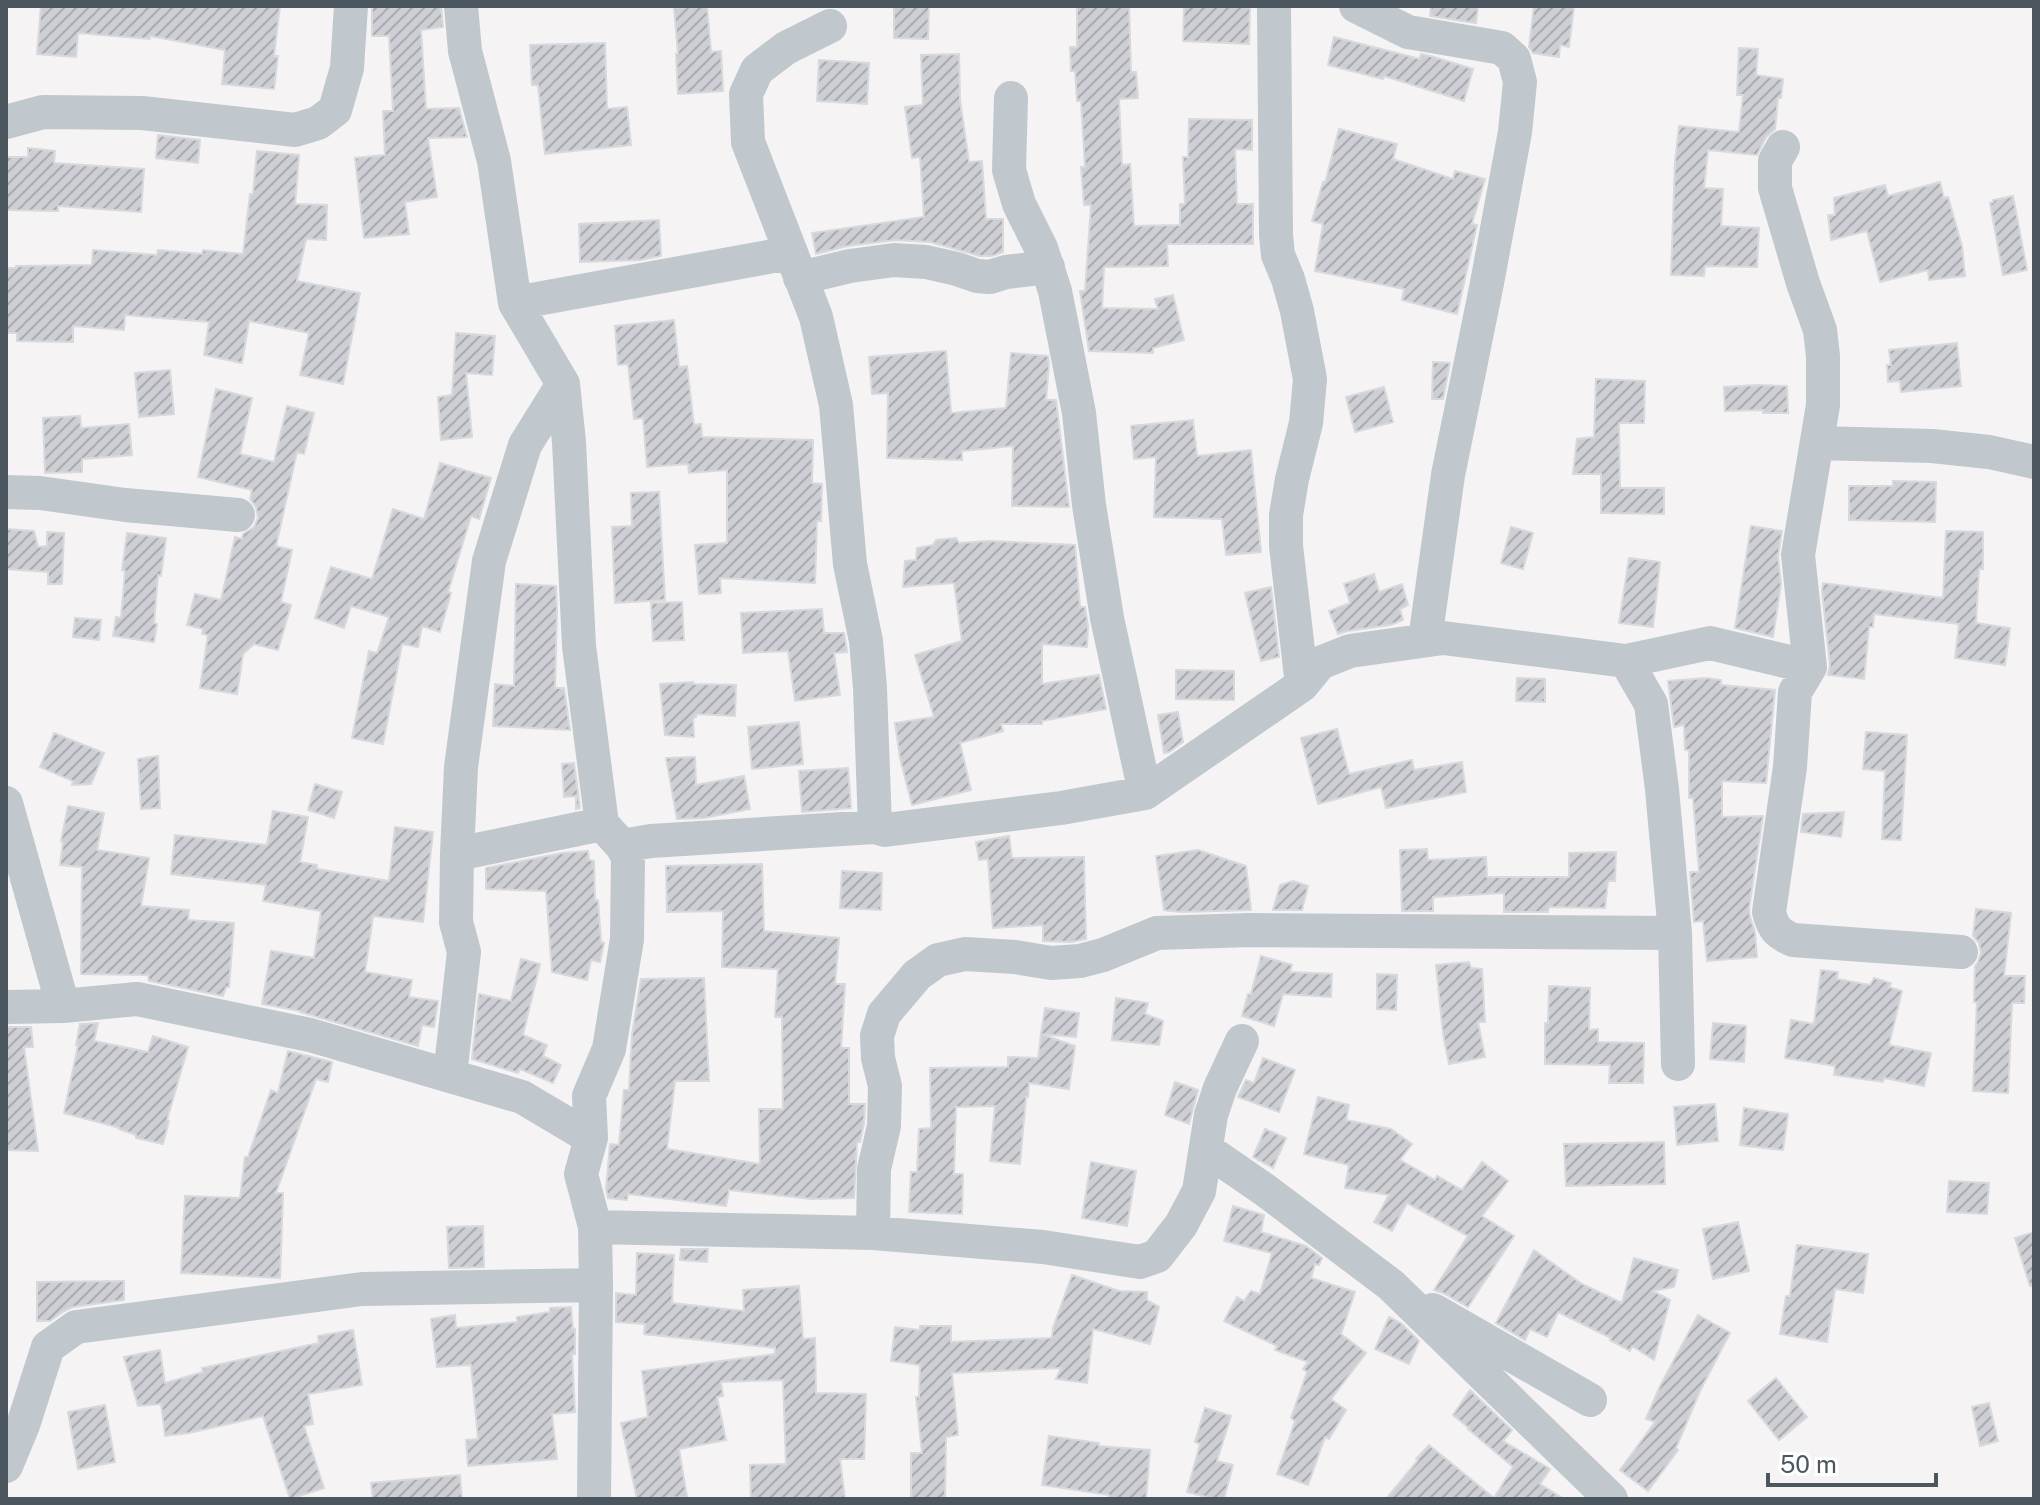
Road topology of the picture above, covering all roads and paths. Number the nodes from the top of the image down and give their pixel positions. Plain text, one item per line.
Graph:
1 (351, 6) edge
2 (461, 6) edge
3 (1274, 6) edge
4 (1356, 6) edge
5 (1412, 19) edge
6 (830, 26) dead end
7 (1011, 98) dead end
8 (6, 122) edge
9 (1783, 147) dead end
10 (795, 266) junction
11 (1048, 267) junction
12 (515, 303) junction
13 (563, 384) junction
14 (1818, 443) junction
15 (2034, 462) edge
16 (6, 492) edge
17 (238, 515) dead end
18 (1425, 640) junction
19 (1626, 661) junction
20 (1810, 667) junction
21 (1302, 685) junction
22 (1145, 793) junction
23 (6, 803) edge
24 (875, 827) junction
25 (612, 835) junction
26 (457, 854) junction
27 (1675, 933) junction
28 (1961, 952) dead end
29 (63, 1006) junction
30 (6, 1007) edge
31 (1242, 1041) dead end
32 (1678, 1064) dead end
33 (450, 1075) junction
34 (591, 1138) junction
35 (1207, 1150) junction
36 (595, 1227) junction
37 (873, 1233) junction
38 (596, 1285) junction
39 (1391, 1285) junction
40 (1590, 1400) dead end
41 (6, 1466) edge
42 (594, 1499) edge
43 (1611, 1499) edge

1 - 8 street
2 - 12 street
3 - 21 street
4 - 5 street
5 - 18 street
6 - 10 street
7 - 11 street
9 - 14 street
10 - 11 street
10 - 12 street
10 - 24 street
11 - 22 street
12 - 13 street
13 - 25 street
13 - 26 street
14 - 15 street
14 - 20 street
16 - 17 street
18 - 19 street
18 - 21 street
19 - 20 street
19 - 27 street
20 - 28 street
21 - 22 street
22 - 24 street
23 - 29 street
24 - 25 street
25 - 26 street
25 - 34 street
26 - 33 street
27 - 32 street
27 - 37 street
29 - 30 street
29 - 33 street
31 - 35 street
33 - 34 street
34 - 36 street
35 - 37 street
35 - 39 street
36 - 37 street
36 - 38 street
38 - 41 street
38 - 42 street
39 - 40 street
39 - 43 street

